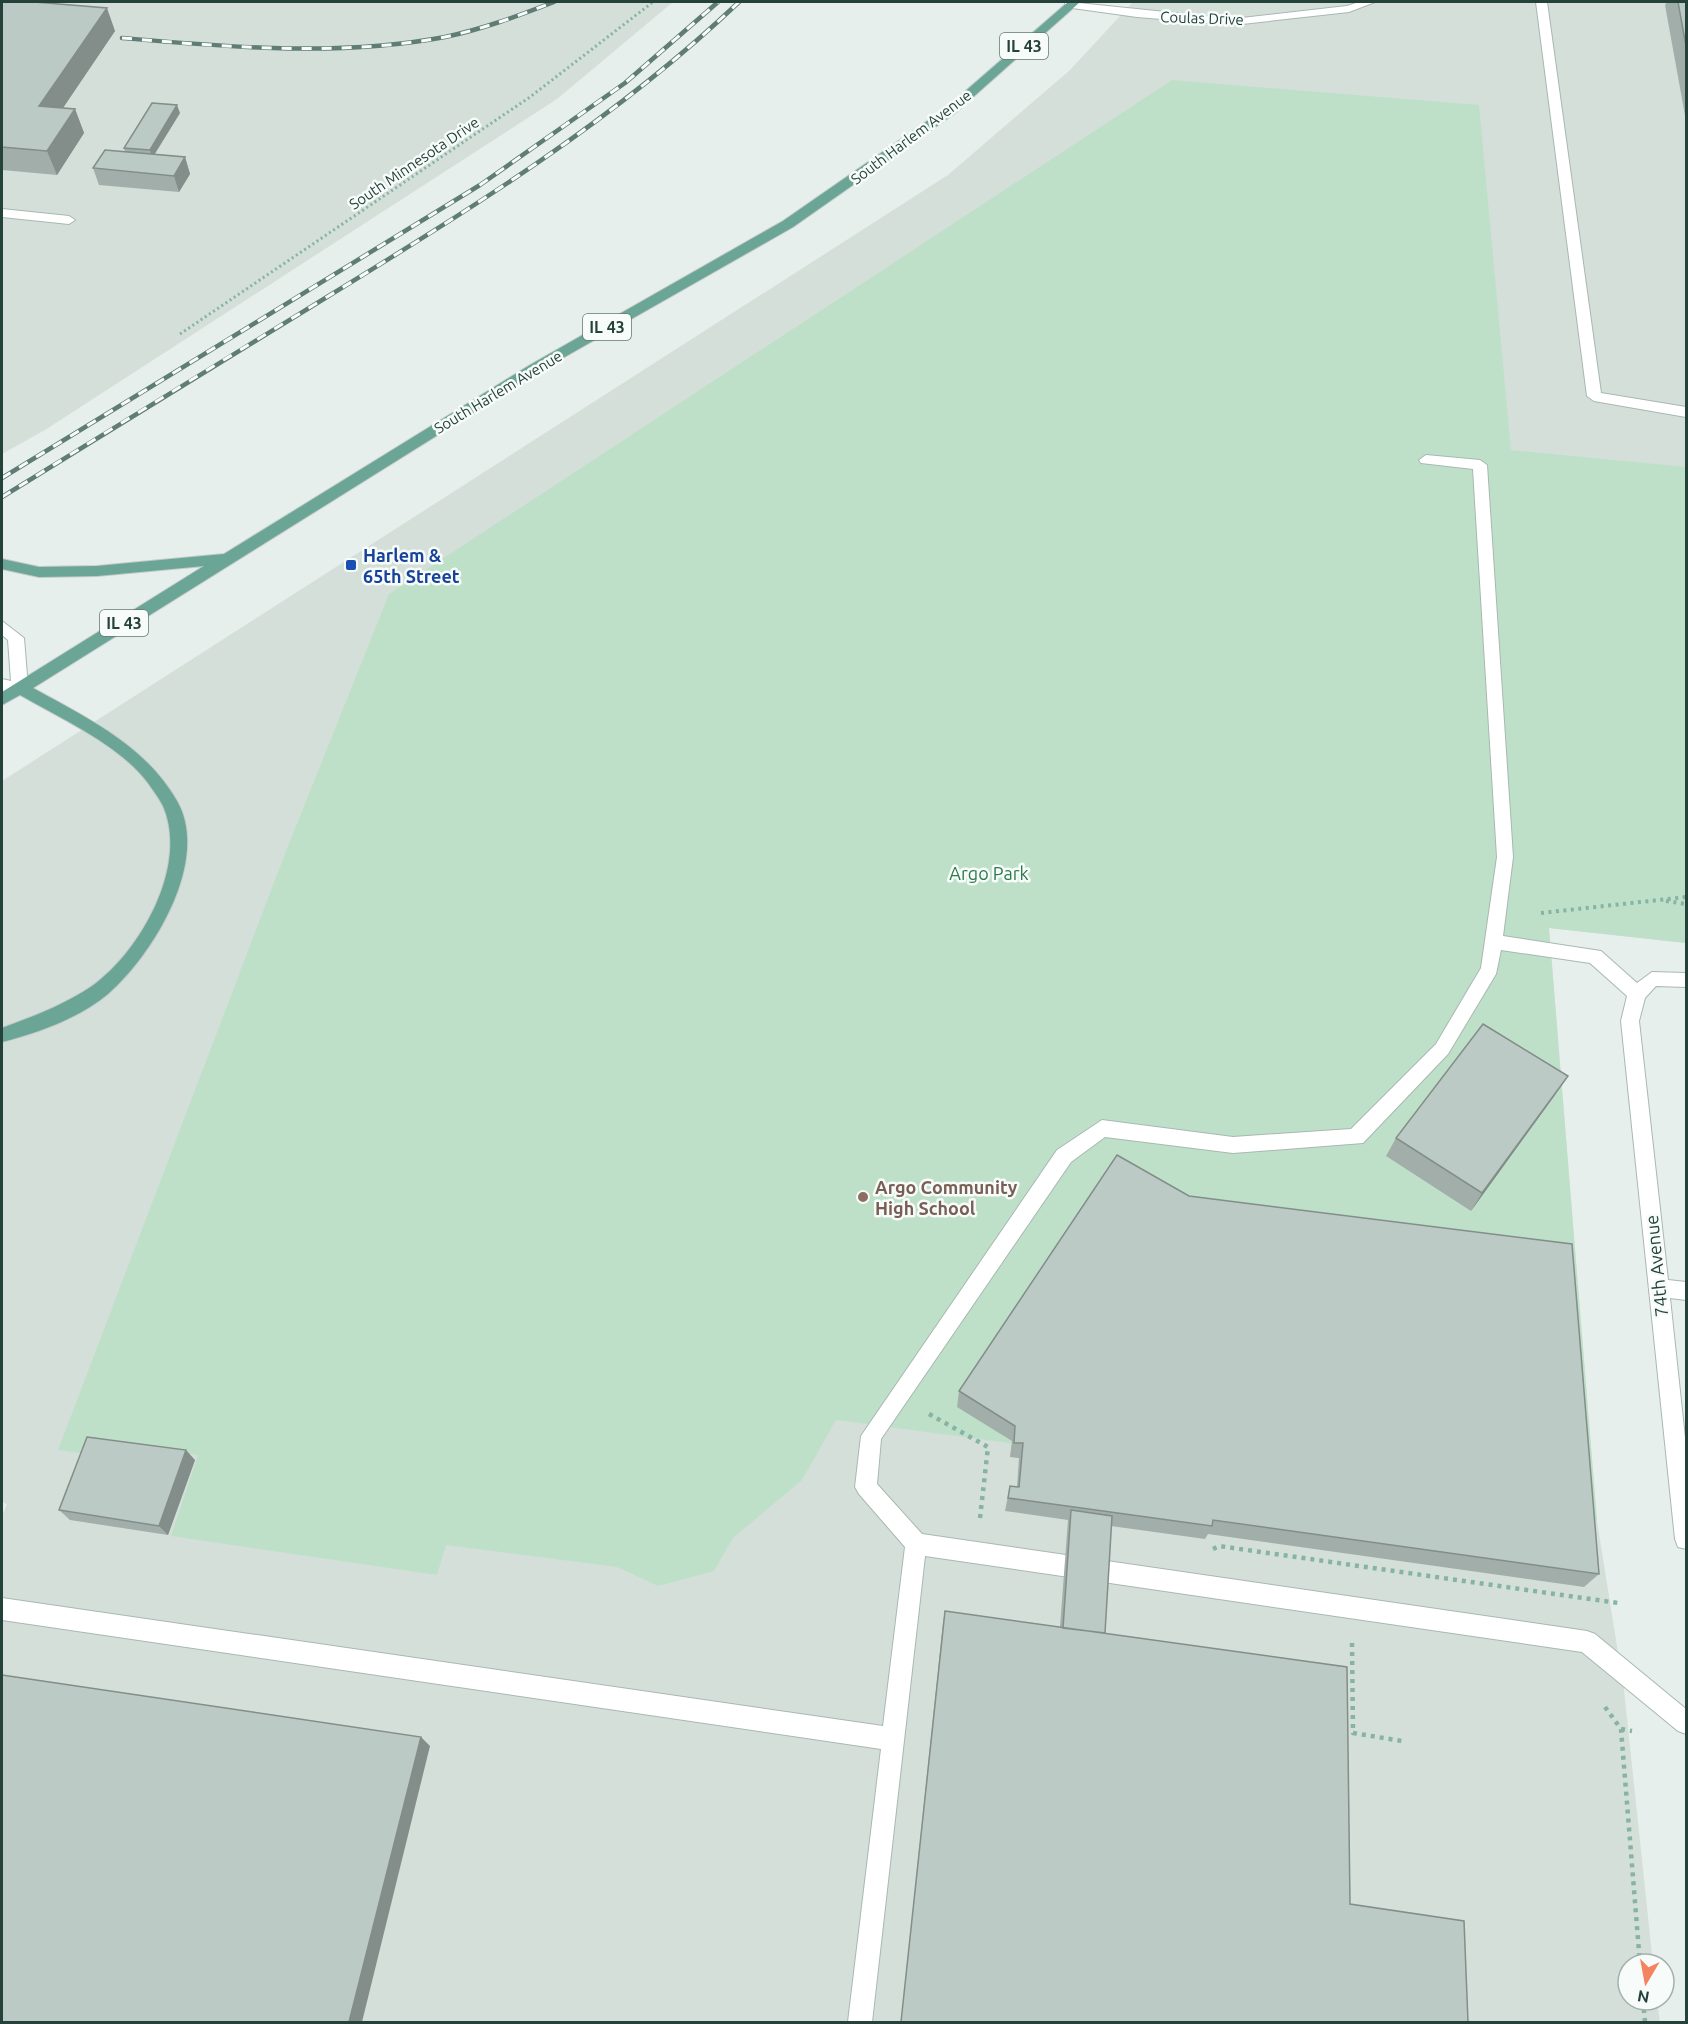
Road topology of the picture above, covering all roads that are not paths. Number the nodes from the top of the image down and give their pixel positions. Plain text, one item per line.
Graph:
1 (1369, 2) edge
2 (1541, 2) edge
3 (1071, 3) edge
4 (2, 213) edge
5 (69, 220) dead end
6 (1686, 412) edge
7 (1426, 460) dead end
8 (228, 559) junction
9 (2, 564) edge
10 (2, 627) edge
11 (2, 685) edge
12 (20, 688) junction
13 (2, 699) edge
14 (1493, 942) junction
15 (1686, 980) edge
16 (1637, 994) junction
17 (2, 1035) edge
18 (1658, 1288) junction
19 (1686, 1291) edge
20 (1686, 1539) edge
21 (916, 1544) junction
22 (2, 1609) edge
23 (1686, 1723) edge
24 (893, 1739) junction
25 (860, 2022) edge

1 - 3 street, Coulas Drive
2 - 6 street
3 - 8 main road, South Harlem Avenue / IL 43
4 - 5 street
7 - 14 street
8 - 9 main road
8 - 12 main road, South Harlem Avenue / IL 43
10 - 12 street
11 - 12 street
12 - 13 main road, South Harlem Avenue / IL 43
12 - 17 main road
14 - 16 street
14 - 21 street
15 - 16 street
16 - 18 street, 74th Avenue
18 - 19 street
18 - 20 street, 74th Avenue
21 - 23 street
21 - 24 street
22 - 24 street
24 - 25 street

